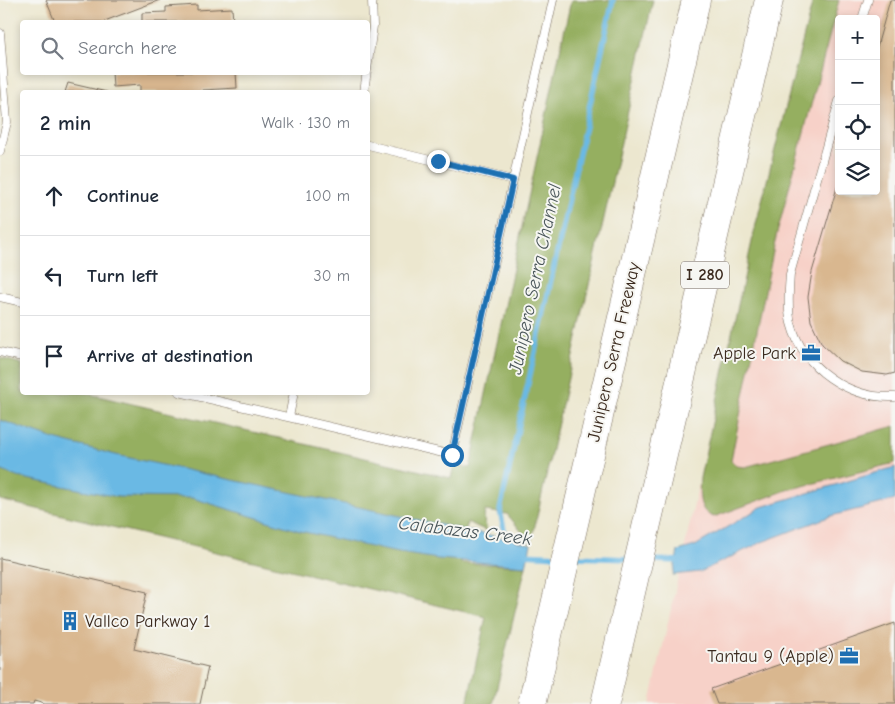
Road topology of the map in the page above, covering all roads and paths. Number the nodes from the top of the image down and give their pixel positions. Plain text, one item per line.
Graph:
1 (372, 0) edge
2 (553, 0) edge
3 (696, 0) edge
4 (770, 0) edge
5 (868, 0) edge
6 (863, 15) edge
7 (0, 33) edge
8 (370, 48) edge
9 (366, 75) edge
10 (364, 90) edge
11 (838, 105) edge
12 (370, 144) edge
13 (0, 151) edge
14 (513, 180) junction
15 (0, 297) edge
16 (20, 302) edge
17 (0, 352) edge
18 (20, 357) edge
19 (192, 395) edge
20 (293, 395) edge
21 (895, 397) edge
22 (289, 418) junction
23 (532, 704) edge
24 (605, 704) edge

1 - 8 lane
2 - 14 lane
3 - 23 highway, Junipero Serra Freeway
4 - 24 highway, I 280
5 - 6 lane
7 - 13 lane
9 - 10 lane
11 - 21 lane
12 - 14 lane
14 - 22 lane
15 - 16 lane
17 - 18 lane
19 - 22 lane
20 - 22 lane

